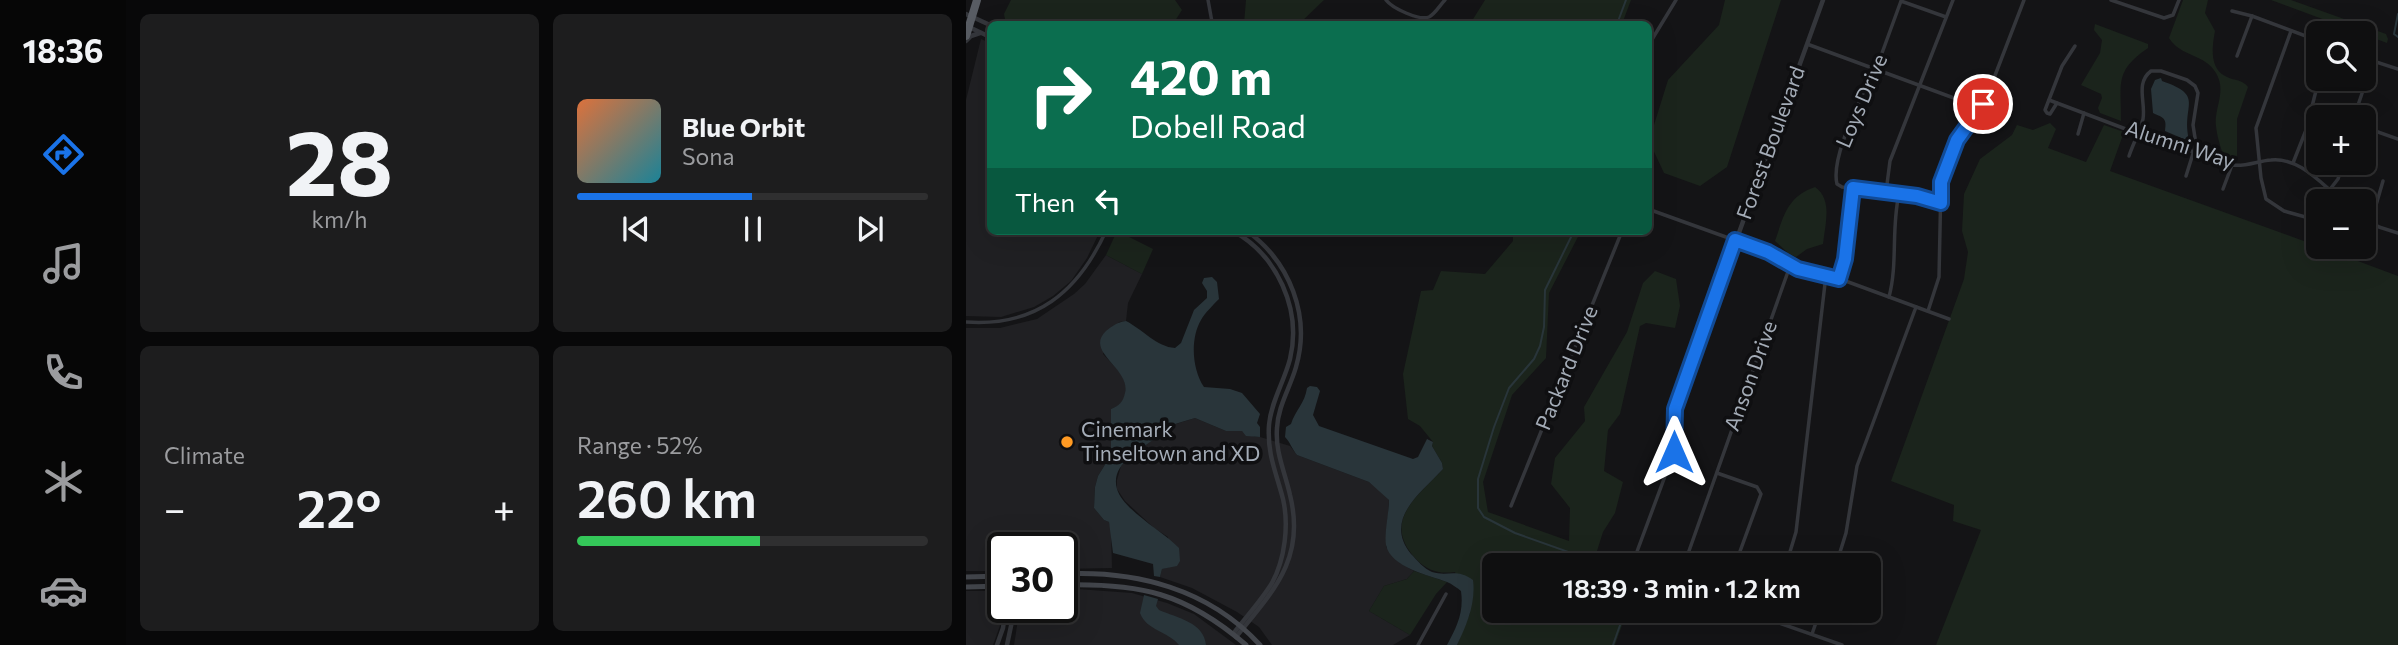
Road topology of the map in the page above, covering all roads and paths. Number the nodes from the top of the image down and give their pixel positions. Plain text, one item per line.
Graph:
1 (977, 0) edge
2 (1208, 0) edge
3 (1386, 0) edge
4 (1445, 0) edge
5 (1676, 0) edge
6 (1823, 0) edge
7 (1952, 0) edge
8 (2024, 0) edge
9 (2111, 0) edge
10 (2179, 0) edge
11 (2232, 11) dead end
12 (969, 15) edge
13 (2252, 16) junction
14 (1946, 17) junction
15 (1212, 21) edge
16 (987, 23) edge
17 (967, 25) edge
18 (2291, 31) junction
19 (982, 33) junction
20 (987, 36) edge
21 (2306, 36) edge
22 (966, 39) edge
23 (1652, 39) edge
24 (1807, 44) junction
25 (2075, 46) dead end
26 (2237, 56) dead end
27 (2376, 62) edge
28 (1874, 68) junction
29 (2398, 69) edge
30 (1920, 86) junction
31 (2316, 91) edge
32 (2049, 100) junction
33 (2057, 103) junction
34 (1982, 108) junction
35 (2084, 113) junction
36 (2376, 131) edge
37 (2137, 133) junction
38 (2078, 134) dead end
39 (2398, 139) edge
40 (2194, 152) junction
41 (2129, 156) dead end
42 (2259, 162) junction
43 (2293, 163) junction
44 (2232, 165) junction
45 (2186, 176) dead end
46 (2383, 181) dead end
47 (1853, 188) junction
48 (2223, 189) dead end
49 (2326, 189) edge
50 (1886, 192) junction
51 (1899, 194) junction
52 (1941, 203) junction
53 (2376, 205) edge
54 (1652, 210) edge
55 (2306, 218) edge
56 (2376, 223) edge
57 (2398, 233) edge
58 (1104, 235) edge
59 (1238, 235) edge
60 (1252, 235) edge
61 (1620, 235) edge
62 (1735, 240) junction
63 (1279, 263) junction
64 (1790, 265) junction
65 (1273, 267) junction
66 (1283, 269) junction
67 (1277, 273) junction
68 (1826, 275) junction
69 (1839, 279) junction
70 (1889, 297) junction
71 (1916, 307) junction
72 (1928, 312) junction
73 (1949, 319) dead end
74 (966, 322) edge
75 (1288, 366) junction
76 (1296, 368) junction
77 (1282, 470) junction
78 (1274, 473) junction
79 (1717, 473) junction
80 (1511, 506) dead end
81 (1293, 534) junction
82 (1285, 537) junction
83 (1293, 543) junction
84 (1636, 553) edge
85 (1688, 553) edge
86 (1739, 553) edge
87 (1790, 553) edge
88 (1840, 553) edge
89 (1078, 574) edge
90 (987, 576) edge
91 (966, 577) edge
92 (1078, 585) edge
93 (987, 586) edge
94 (966, 587) edge
95 (1446, 594) dead end
96 (1004, 623) edge
97 (1013, 623) edge
98 (1781, 623) edge
99 (1816, 623) edge
100 (1242, 626) junction
101 (1812, 634) junction
102 (1235, 635) junction
103 (998, 645) edge
104 (1007, 645) edge
105 (1246, 645) edge
106 (1260, 645) edge
107 (1418, 645) edge
108 (1842, 645) edge

1 - 12 highway
2 - 15 street
3 - 4 street
5 - 23 street
6 - 24 street, Forest Boulevard
7 - 14 street
8 - 34 street
9 - 10 street
11 - 13 street
12 - 16 street
12 - 17 highway
13 - 18 street
13 - 26 street
14 - 28 street, Loys Drive
14 - 30 street
17 - 19 street
17 - 22 highway
18 - 21 street
18 - 42 street
19 - 20 street
19 - 22 street
24 - 28 street
24 - 62 street, Forest Boulevard
25 - 32 street
27 - 29 street
28 - 30 street
28 - 47 street, Loys Drive
30 - 34 street
30 - 50 street
31 - 43 street
32 - 33 street, Alumni Way
32 - 33 street
33 - 35 street, Alumni Way
34 - 52 street
35 - 37 street, Alumni Way
35 - 38 street
36 - 39 street
37 - 40 street, Alumni Way
37 - 40 street
37 - 41 street
40 - 44 street, Alumni Way
40 - 45 street
42 - 43 street, Alumni Way
42 - 44 street, Alumni Way
42 - 55 street
43 - 49 street
44 - 48 street
46 - 53 street
47 - 50 street
47 - 69 street
50 - 51 street
51 - 52 street
51 - 70 street
52 - 72 street
54 - 62 street
56 - 57 street
58 - 74 street
59 - 65 street
60 - 63 street
61 - 80 street, Packard Drive
62 - 64 street
62 - 84 street, Forest Boulevard
63 - 65 street
63 - 66 street
64 - 68 street
64 - 79 street, Anson Drive
65 - 67 street
66 - 67 street
66 - 76 street
67 - 75 street
68 - 69 street
68 - 87 street
69 - 70 street
70 - 71 street
71 - 72 street
71 - 88 street
72 - 73 street
75 - 76 street
75 - 78 street
76 - 77 street
77 - 78 street
77 - 81 street
78 - 82 street
79 - 85 street, Anson Drive
79 - 86 street
81 - 82 street
81 - 83 street
82 - 83 street
82 - 100 street
83 - 100 street
89 - 100 main road
90 - 91 main road
92 - 102 main road
93 - 94 main road
95 - 107 street
96 - 103 street
97 - 104 street
98 - 101 street
99 - 101 street
100 - 102 street
100 - 106 main road
101 - 108 street
102 - 105 main road

